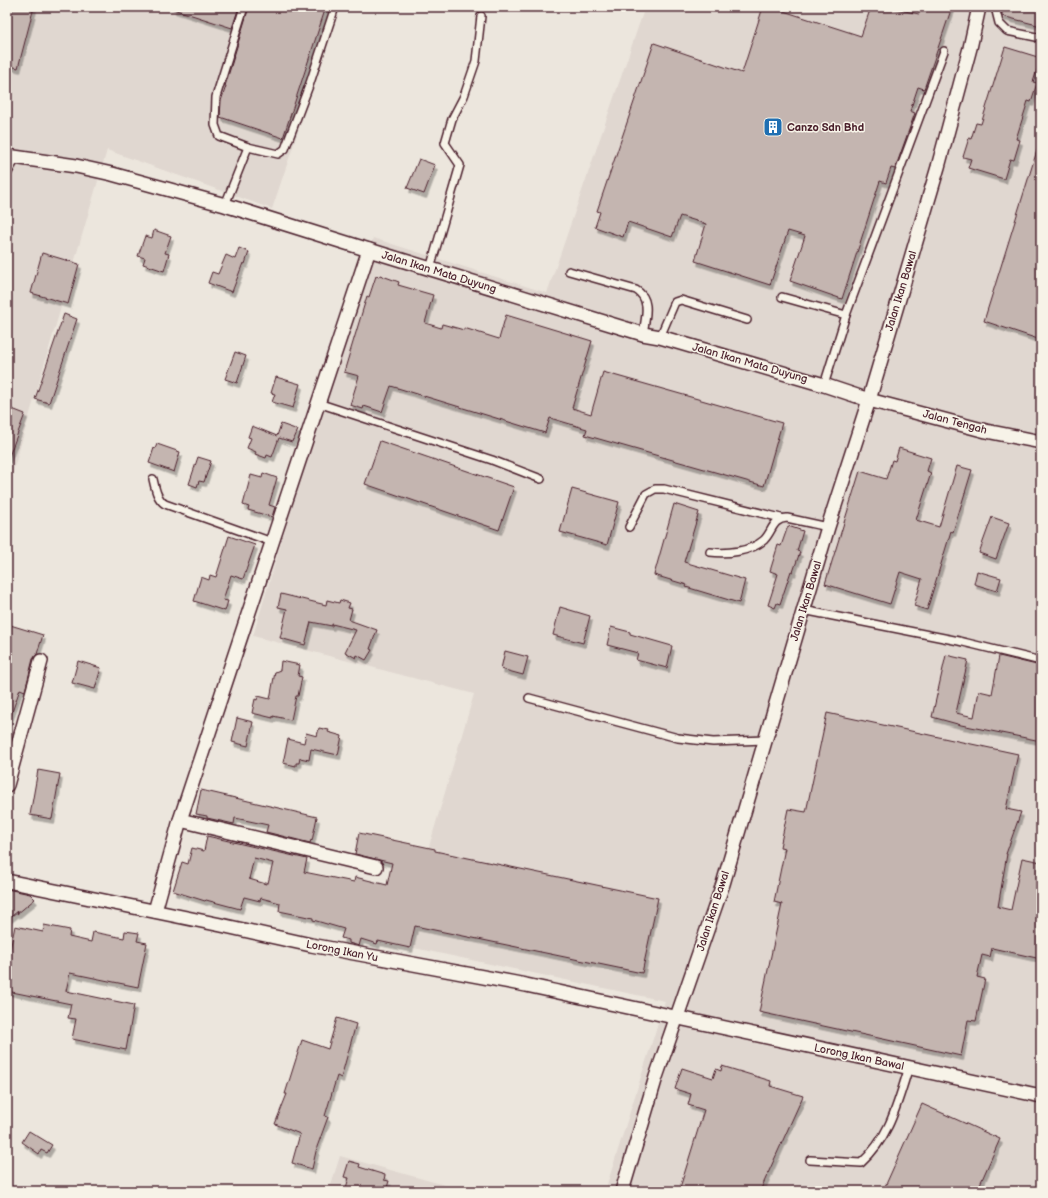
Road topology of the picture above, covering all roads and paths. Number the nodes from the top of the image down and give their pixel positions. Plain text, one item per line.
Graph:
1 (244, 7) edge
2 (335, 7) edge
3 (978, 7) edge
4 (995, 7) edge
5 (481, 16) dead end
6 (1041, 38) edge
7 (944, 51) dead end
8 (248, 148) junction
9 (11, 157) edge
10 (7, 174) edge
11 (225, 205) junction
12 (369, 250) junction
13 (430, 269) junction
14 (569, 271) dead end
15 (782, 297) dead end
16 (846, 315) junction
17 (747, 320) dead end
18 (643, 334) junction
19 (660, 337) junction
20 (824, 385) junction
21 (869, 400) junction
22 (318, 403) junction
23 (1041, 442) edge
24 (152, 479) dead end
25 (541, 479) dead end
26 (781, 518) junction
27 (629, 527) dead end
28 (828, 527) junction
29 (272, 542) junction
30 (710, 552) dead end
31 (803, 610) junction
32 (41, 660) dead end
33 (1041, 661) edge
34 (529, 698) dead end
35 (765, 740) junction
36 (7, 785) edge
37 (180, 820) junction
38 (376, 867) dead end
39 (7, 882) edge
40 (154, 911) junction
41 (677, 1018) junction
42 (909, 1067) junction
43 (1041, 1096) edge
44 (810, 1160) dead end
45 (622, 1191) edge

1 - 8 lane
2 - 8 lane
3 - 21 street, Jalan Ikan Bawal
4 - 6 lane
5 - 13 lane
7 - 16 lane
8 - 11 lane
9 - 10 lane
9 - 11 street, Jalan Ikan Mata Duyung
11 - 12 street, Jalan Ikan Mata Duyung
12 - 13 street, Jalan Ikan Mata Duyung
12 - 22 street
13 - 18 street, Jalan Ikan Mata Duyung
14 - 18 lane
15 - 16 lane
16 - 20 lane
17 - 19 lane
18 - 19 street, Jalan Ikan Mata Duyung
19 - 20 street, Jalan Ikan Mata Duyung
20 - 21 street, Jalan Ikan Mata Duyung
21 - 23 street, Jalan Tengah
21 - 28 street, Jalan Ikan Bawal
22 - 25 lane
22 - 29 street
24 - 29 lane
26 - 27 lane
26 - 28 lane
26 - 30 lane
28 - 31 street, Jalan Ikan Bawal
29 - 37 street
31 - 33 lane
31 - 35 street, Jalan Ikan Bawal
32 - 36 street
34 - 35 lane
35 - 41 street, Jalan Ikan Bawal
37 - 38 street
37 - 40 street
39 - 40 street, Lorong Ikan Yu
40 - 41 street, Lorong Ikan Yu
41 - 42 street, Lorong Ikan Bawal
41 - 45 street, Jalan Ikan Bawal
42 - 43 street, Lorong Ikan Bawal
42 - 44 lane

